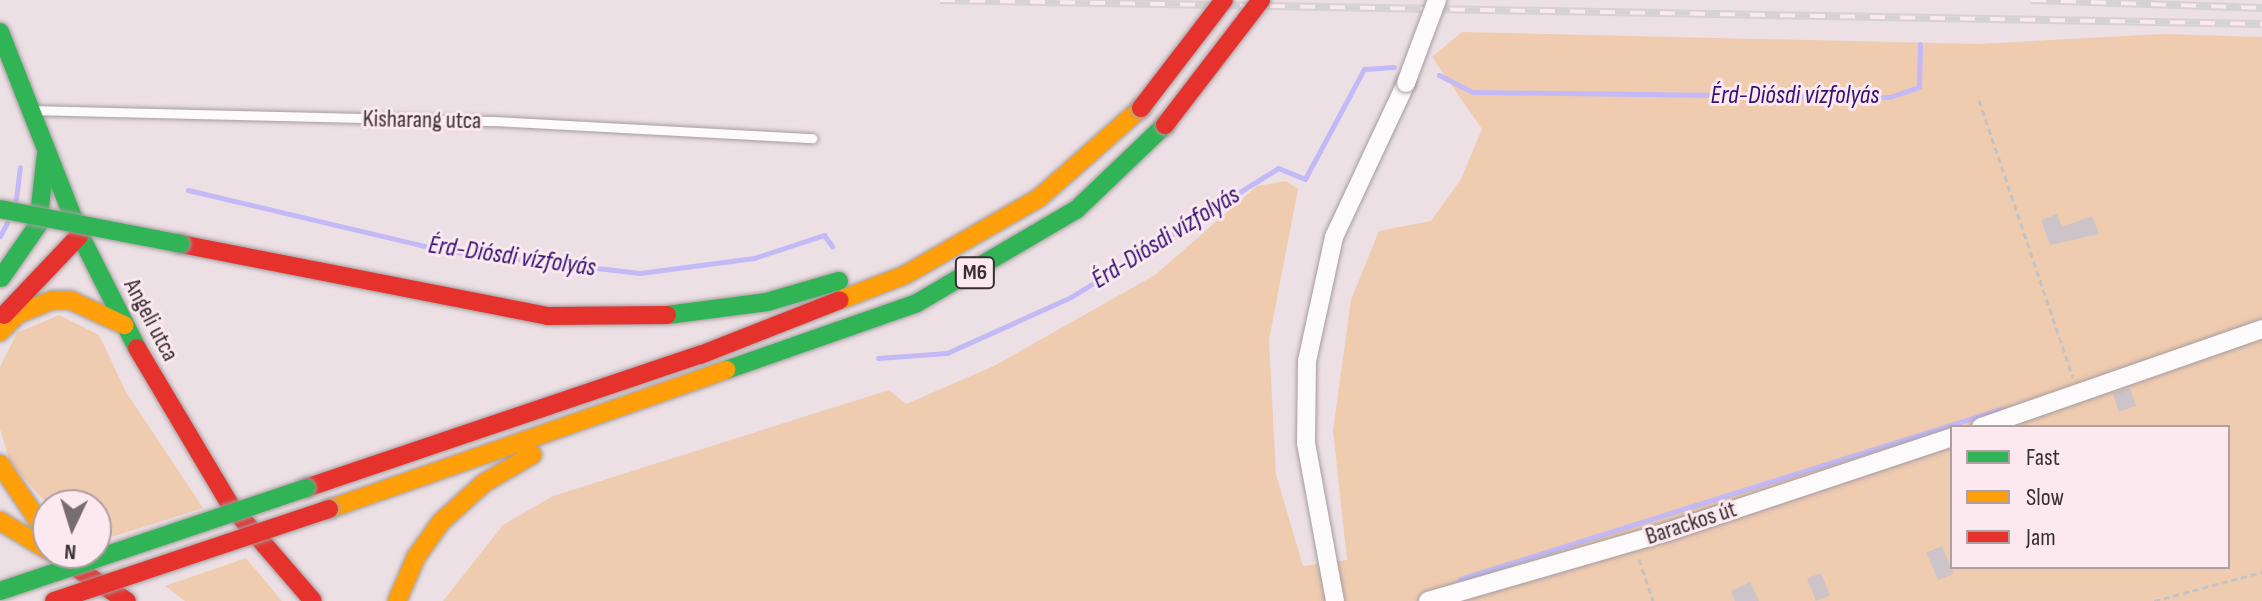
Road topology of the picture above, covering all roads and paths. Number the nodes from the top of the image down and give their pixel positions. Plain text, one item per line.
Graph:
1 (1224, 0) edge
2 (1261, 0) edge
3 (1437, 0) edge
4 (0, 32) edge
5 (1979, 100) dead end
6 (30, 110) junction
7 (813, 138) dead end
8 (46, 154) junction
9 (1039, 198) junction
10 (0, 209) edge
11 (80, 235) junction
12 (0, 279) edge
13 (0, 323) edge
14 (124, 325) junction
15 (2262, 329) edge
16 (0, 332) edge
17 (2079, 394) junction
18 (645, 402) junction
19 (1987, 425) edge
20 (1950, 438) edge
21 (0, 464) edge
22 (32, 511) edge
23 (0, 521) edge
24 (32, 540) edge
25 (1634, 541) junction
26 (78, 569) edge
27 (2262, 572) edge
28 (0, 580) edge
29 (0, 591) edge
30 (34, 601) edge
31 (54, 601) edge
32 (127, 601) edge
33 (313, 601) edge
34 (397, 601) edge
35 (1335, 601) edge
36 (1428, 601) edge
37 (1653, 601) edge
38 (2154, 601) edge

1 - 9 main road, bridge
2 - 18 main road, M6, bridge
3 - 35 street, bridge
4 - 6 main road, Angeli utca
5 - 17 path
6 - 7 lane, Kisharang utca
6 - 8 main road, Angeli utca
8 - 11 main road, Angeli utca
8 - 12 main road
9 - 10 main road, bridge
9 - 29 main road, bridge
11 - 12 main road
11 - 13 main road
11 - 14 main road, Angeli utca
14 - 16 main road
14 - 33 main road, Angeli utca
15 - 17 street
17 - 19 street
18 - 31 main road, bridge
18 - 34 main road
20 - 25 street, Barackos út
21 - 22 main road
23 - 24 main road
25 - 36 street, Barackos út
25 - 37 path
26 - 32 main road
27 - 38 path
28 - 30 main road

